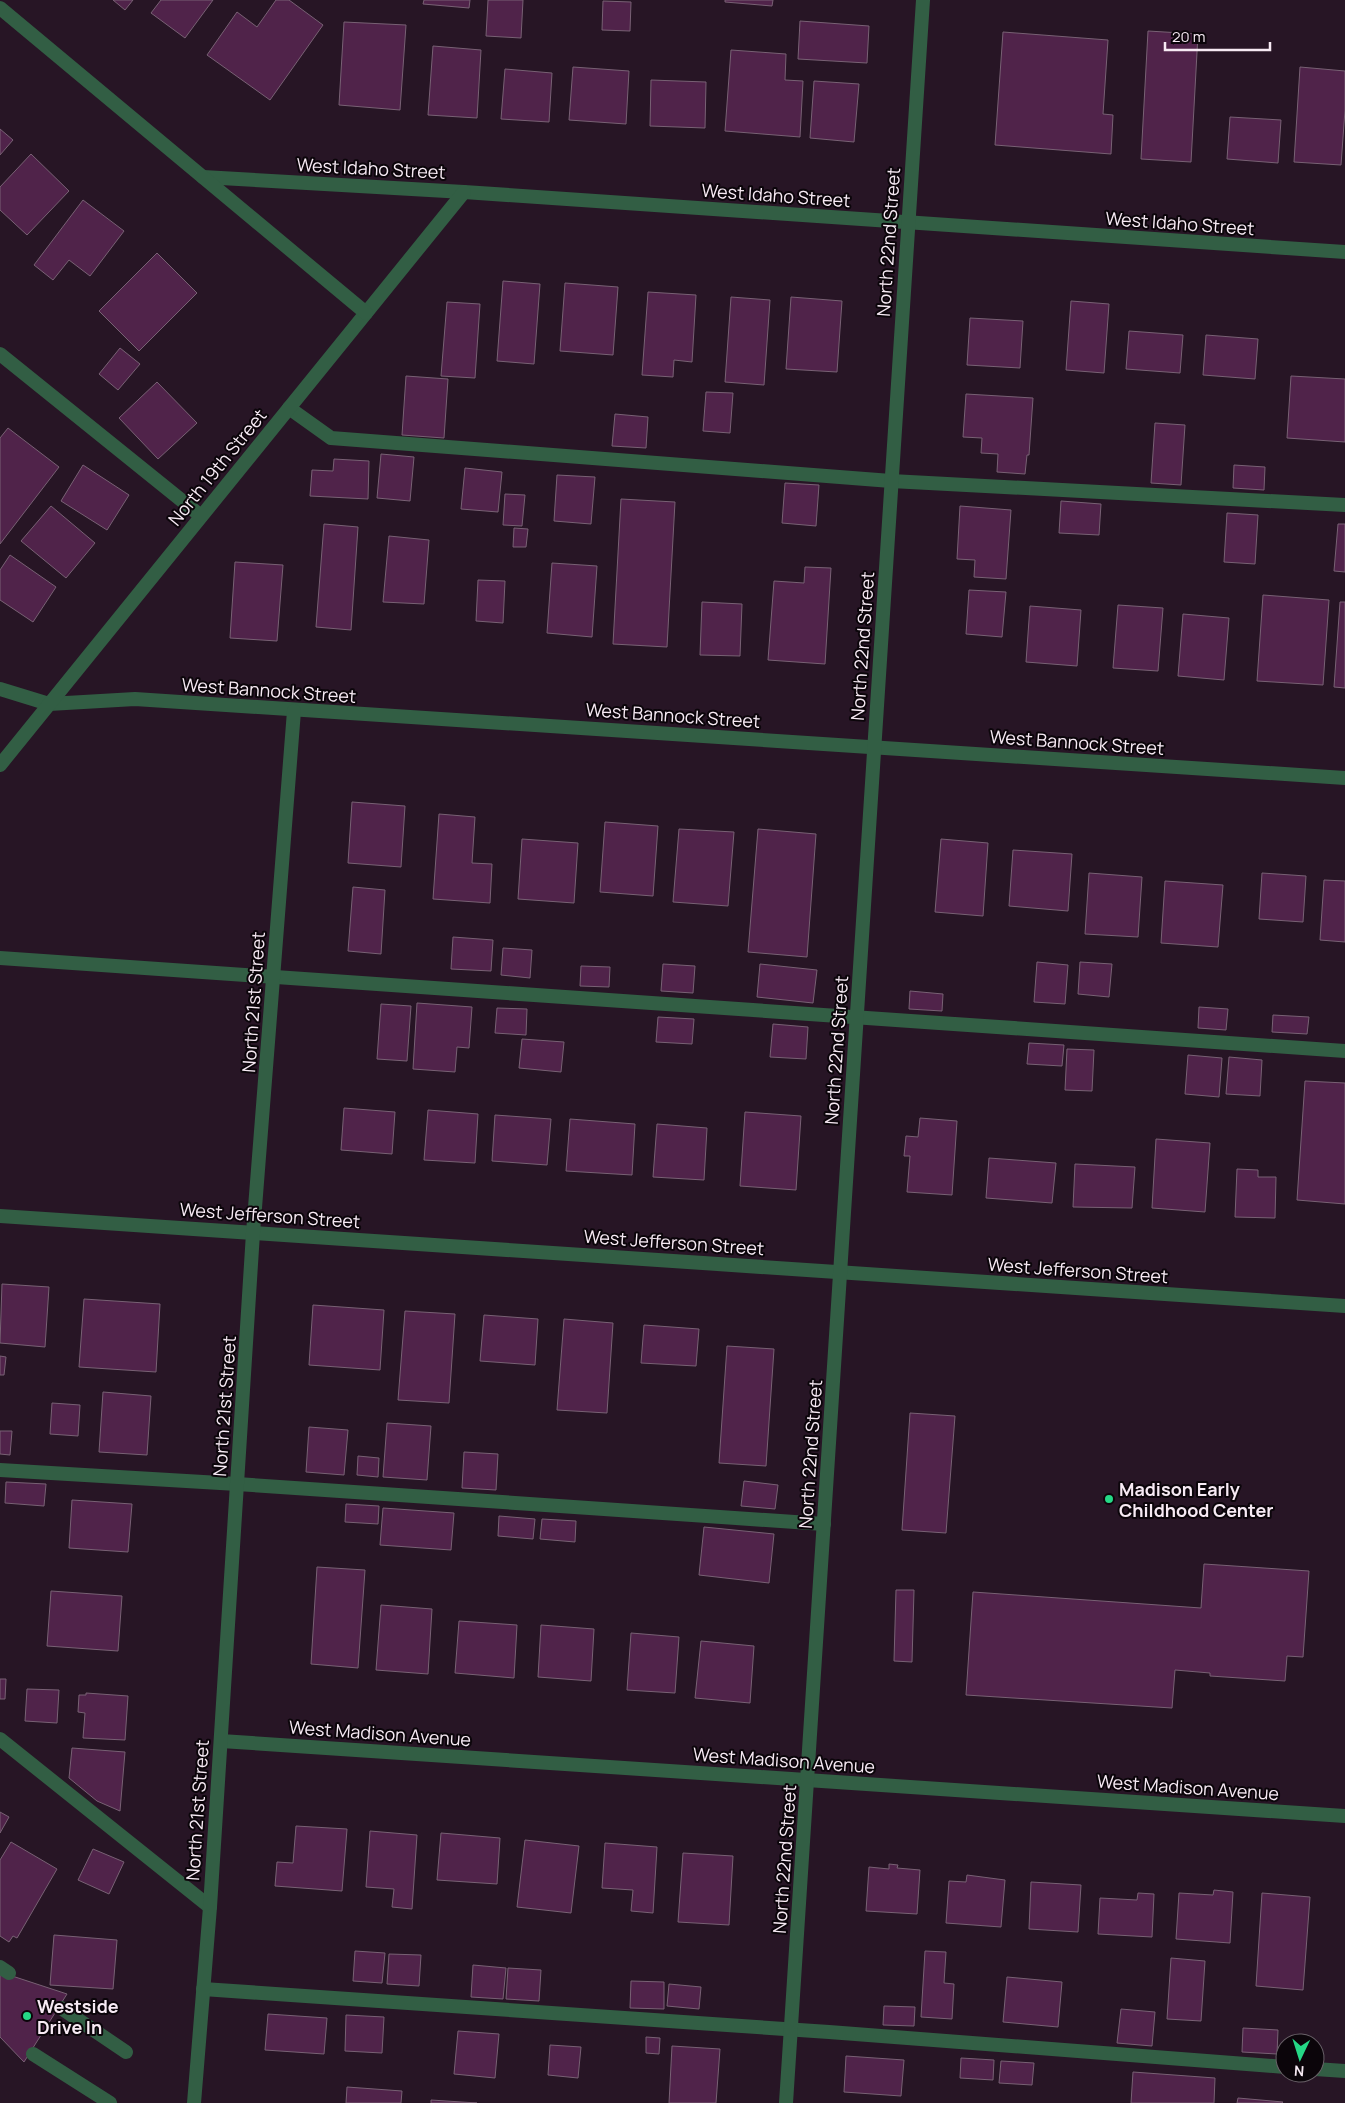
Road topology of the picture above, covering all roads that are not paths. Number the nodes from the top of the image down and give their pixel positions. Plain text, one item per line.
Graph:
1 (923, 0) edge
2 (0, 8) edge
3 (203, 177) junction
4 (464, 192) junction
5 (908, 223) junction
6 (1345, 252) edge
7 (366, 313) junction
8 (0, 354) edge
9 (289, 408) junction
10 (891, 481) junction
11 (1345, 505) edge
12 (201, 516) junction
13 (0, 689) edge
14 (49, 704) junction
15 (294, 711) junction
16 (874, 747) junction
17 (0, 765) edge
18 (1345, 778) edge
19 (0, 958) edge
20 (273, 976) junction
21 (857, 1017) junction
22 (1345, 1051) edge
23 (0, 1216) edge
24 (253, 1233) junction
25 (840, 1272) junction
26 (1345, 1306) edge
27 (0, 1470) edge
28 (237, 1484) junction
29 (824, 1524) junction
30 (0, 1739) edge
31 (221, 1741) junction
32 (808, 1780) junction
33 (1345, 1816) edge
34 (210, 1907) junction
35 (203, 1990) junction
36 (61, 2008) dead end
37 (792, 2029) junction
38 (126, 2052) dead end
39 (33, 2054) dead end
40 (1275, 2066) edge
41 (1325, 2070) edge
42 (1345, 2071) edge
43 (110, 2103) edge
44 (194, 2103) edge
45 (786, 2103) edge

1 - 5 street, North 22nd Street
2 - 3 street
3 - 4 street, West Idaho Street
3 - 7 street
4 - 5 street, West Idaho Street
4 - 7 street, North 19th Street
5 - 6 street, West Idaho Street
5 - 10 street, North 22nd Street
7 - 9 street, North 19th Street
8 - 12 street
9 - 10 street
9 - 12 street, North 19th Street
10 - 11 street
10 - 16 street, North 22nd Street
12 - 14 street, North 19th Street
13 - 14 street, West Bannock Street
14 - 15 street, West Bannock Street
14 - 17 street, North 19th Street
15 - 16 street, West Bannock Street
15 - 20 street, North 21st Street
16 - 18 street, West Bannock Street
16 - 21 street, North 22nd Street
19 - 20 street
20 - 21 street
20 - 24 street, North 21st Street
21 - 22 street
21 - 25 street, North 22nd Street
23 - 24 street, West Jefferson Street
24 - 25 street, West Jefferson Street
24 - 28 street, North 21st Street
25 - 26 street, West Jefferson Street
25 - 29 street, North 22nd Street
27 - 28 street
28 - 29 street
28 - 31 street, North 21st Street
29 - 32 street, North 22nd Street
30 - 34 street
31 - 32 street, West Madison Avenue
31 - 34 street, North 21st Street
32 - 33 street, West Madison Avenue
32 - 37 street, North 22nd Street
34 - 35 street, North 21st Street
35 - 37 street
35 - 44 street, North 21st Street
36 - 38 street
37 - 40 street
37 - 45 street, North 22nd Street
39 - 43 street
41 - 42 street

